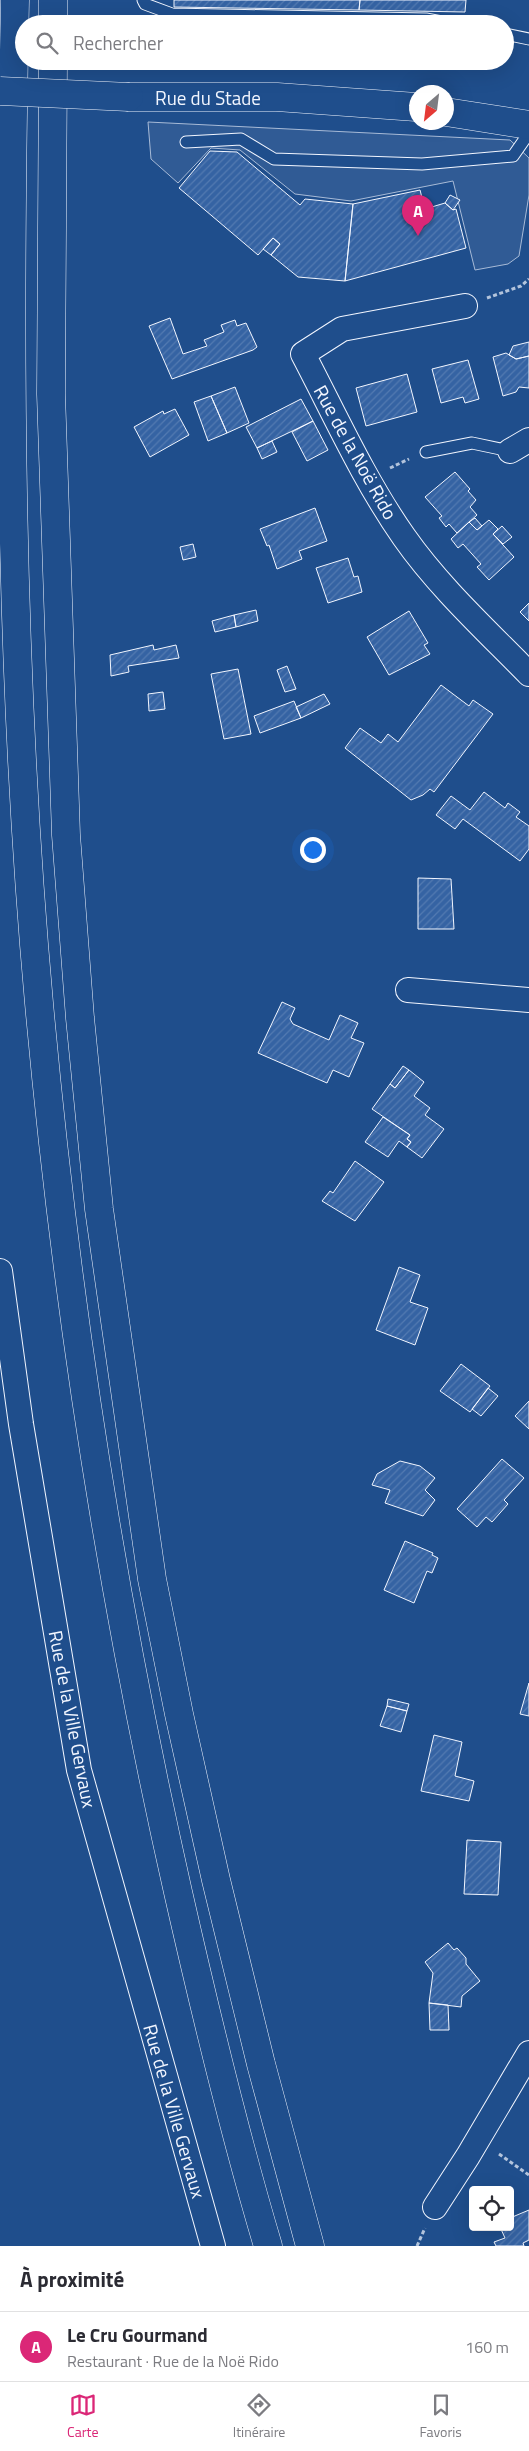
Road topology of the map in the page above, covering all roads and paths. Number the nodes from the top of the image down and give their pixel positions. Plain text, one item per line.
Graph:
1 (15, 0) edge
2 (53, 0) edge
3 (143, 0) edge
4 (53, 15) edge
5 (223, 15) edge
6 (514, 36) edge
7 (529, 39) edge
8 (53, 70) edge
9 (0, 90) edge
10 (409, 106) edge
11 (454, 113) edge
12 (529, 125) edge
13 (529, 133) edge
14 (186, 142) dead end
15 (529, 279) edge
16 (465, 306) joint
17 (520, 446) edge
18 (426, 452) joint
19 (368, 478) junction
20 (529, 674) edge
21 (408, 990) dead end
22 (529, 1000) edge
23 (0, 1270) edge
24 (529, 2053) edge
25 (478, 2139) junction
26 (529, 2175) edge
27 (434, 2206) dead end
28 (213, 2246) edge
29 (268, 2246) edge
30 (310, 2246) edge

1 - 29 main road
2 - 4 main road
3 - 5 lane
6 - 7 lane
8 - 30 main road
9 - 10 main road, Rue du Stade, bridge
11 - 12 main road
13 - 14 lane
15 - 16 path
16 - 19 street, Rue de la Noë Rido
17 - 18 lane
18 - 19 path
19 - 20 street, Rue de la Noë Rido
21 - 22 street
23 - 28 street, Rue de la Ville Gervaux
24 - 25 street
25 - 26 path
25 - 27 street

